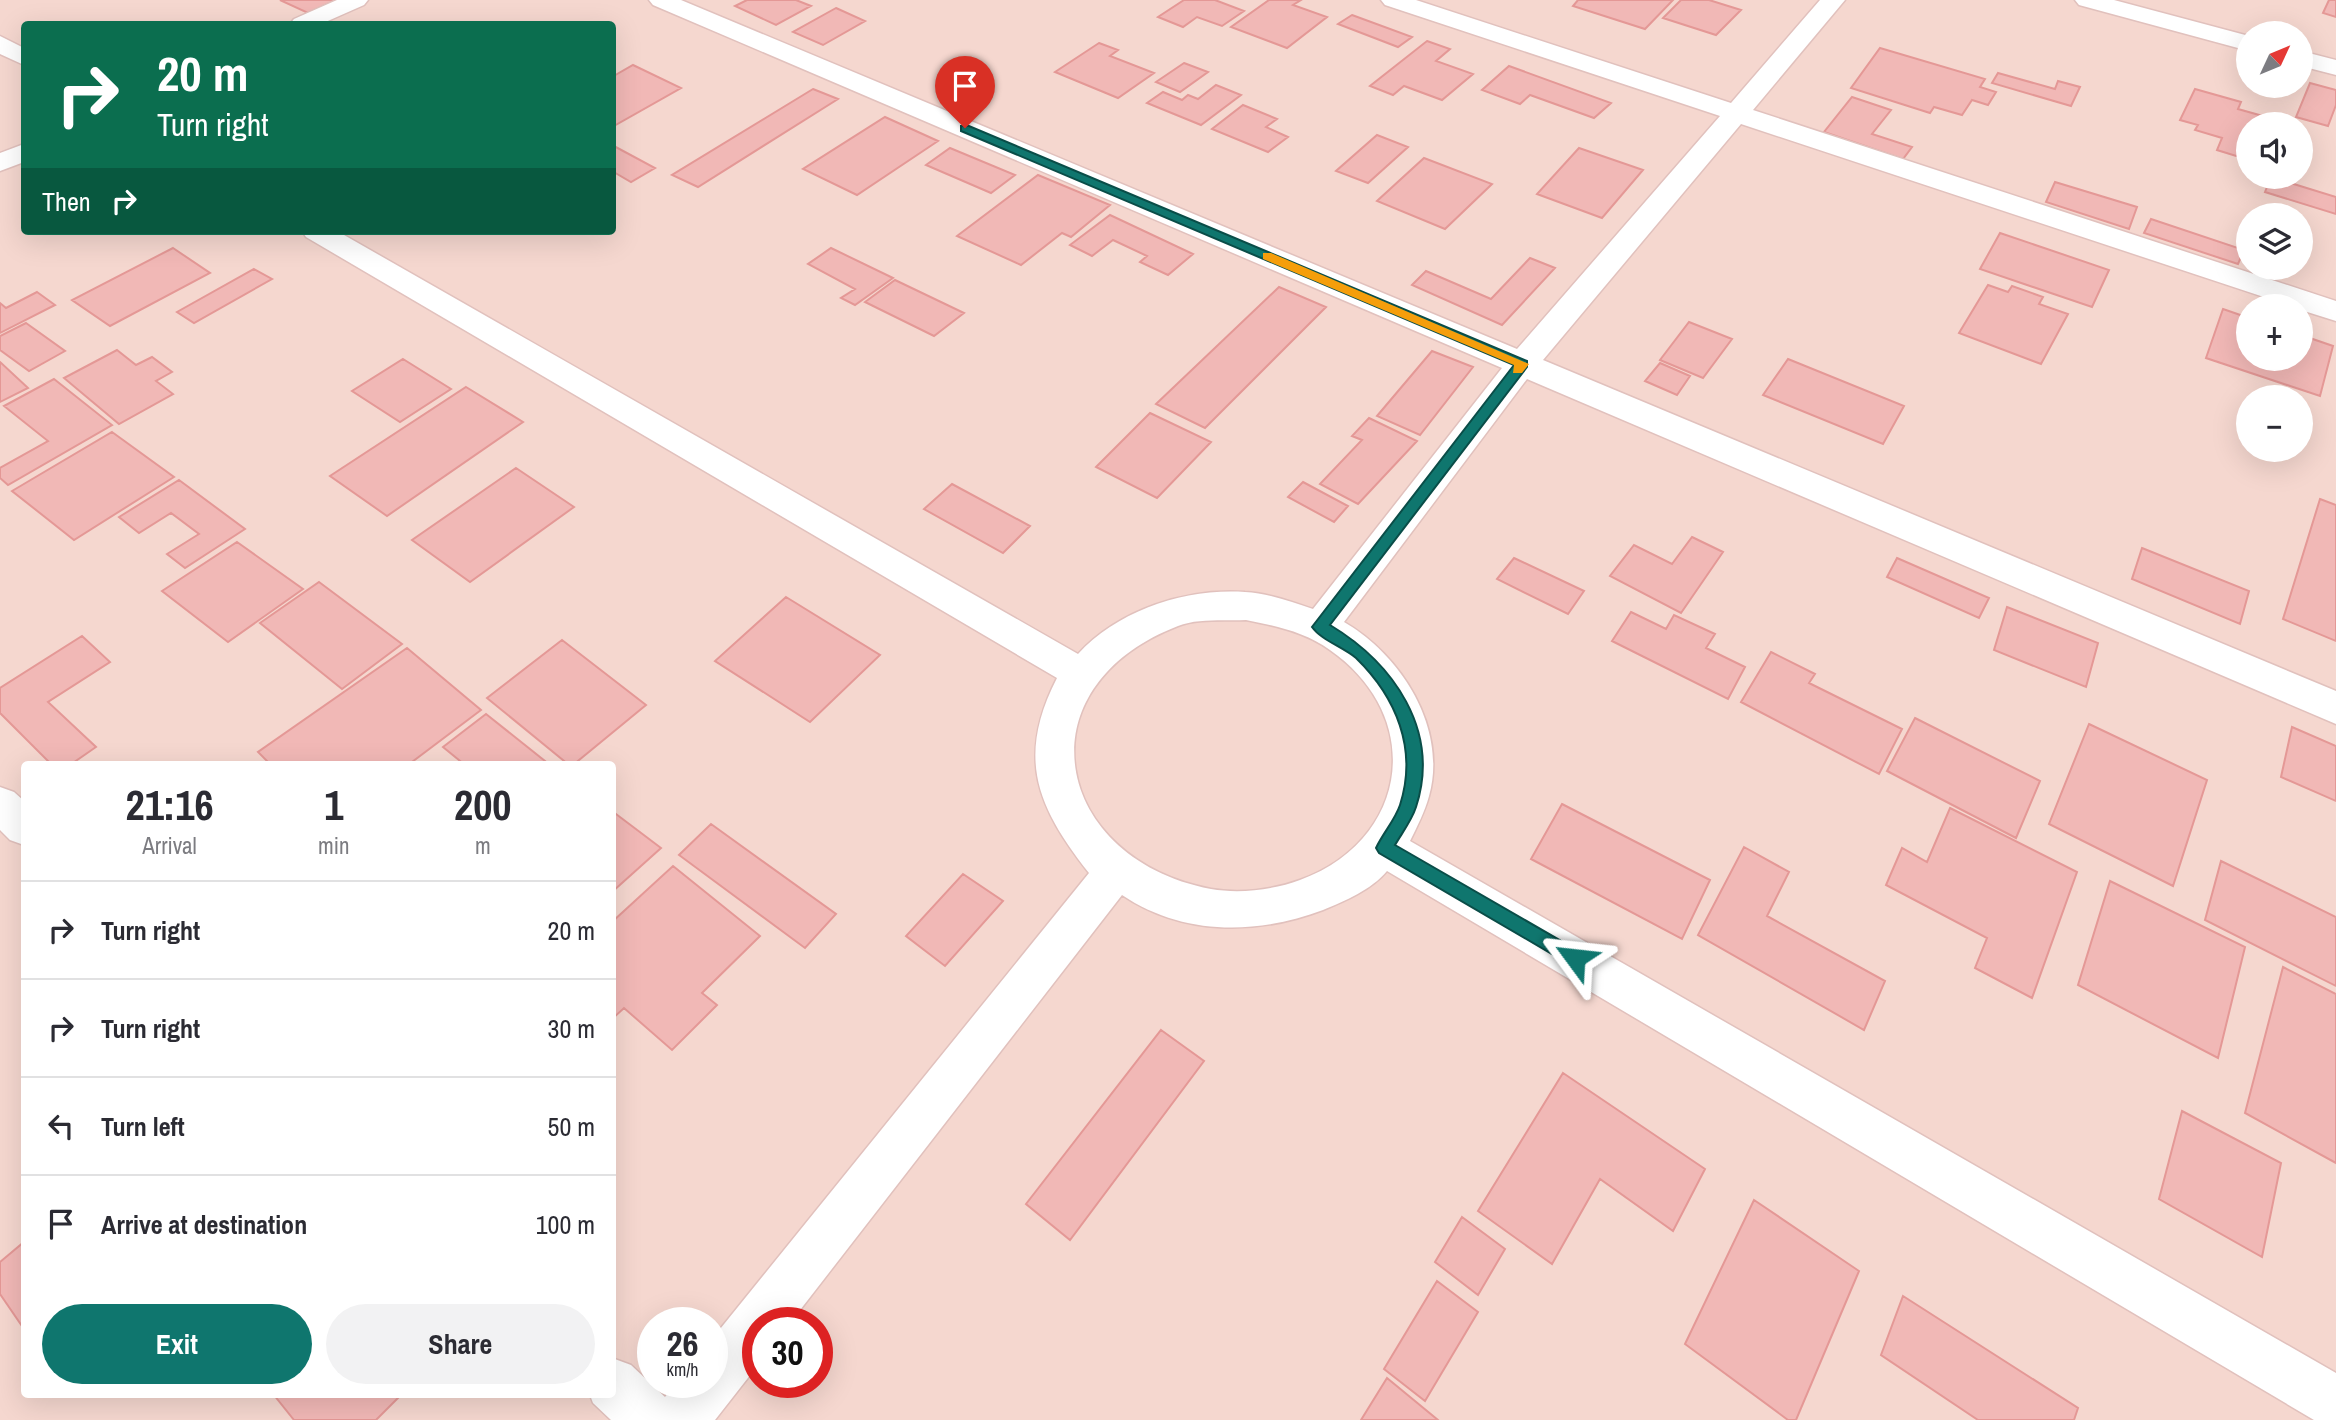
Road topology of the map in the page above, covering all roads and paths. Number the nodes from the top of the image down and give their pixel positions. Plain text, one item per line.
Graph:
1 (356, 0) edge
2 (661, 0) edge
3 (1393, 0) edge
4 (1833, 0) edge
5 (2088, 0) edge
6 (309, 21) edge
7 (2236, 40) edge
8 (0, 43) edge
9 (21, 56) edge
10 (2314, 62) edge
11 (2336, 68) edge
12 (1738, 114) junction
13 (21, 153) edge
14 (0, 163) edge
15 (323, 235) edge
16 (2336, 311) edge
17 (1522, 364) junction
18 (1320, 627) junction
19 (1080, 673) junction
20 (2336, 708) edge
21 (0, 804) edge
22 (21, 824) edge
23 (1385, 848) junction
24 (1116, 871) junction
25 (771, 1307) edge
26 (742, 1344) edge
27 (728, 1361) edge
28 (616, 1388) edge
29 (699, 1398) edge
30 (2336, 1402) edge
31 (650, 1420) edge
32 (681, 1420) edge

1 - 6 street
2 - 17 street
3 - 12 street
4 - 12 street
5 - 7 street
8 - 9 street
10 - 11 street
12 - 16 street
12 - 17 street
13 - 14 street
15 - 19 street
17 - 18 street
17 - 20 street
18 - 19 street
18 - 23 street
19 - 24 street
21 - 22 street
23 - 24 street
23 - 30 street
24 - 25 street
26 - 27 street
28 - 31 street
29 - 32 street

